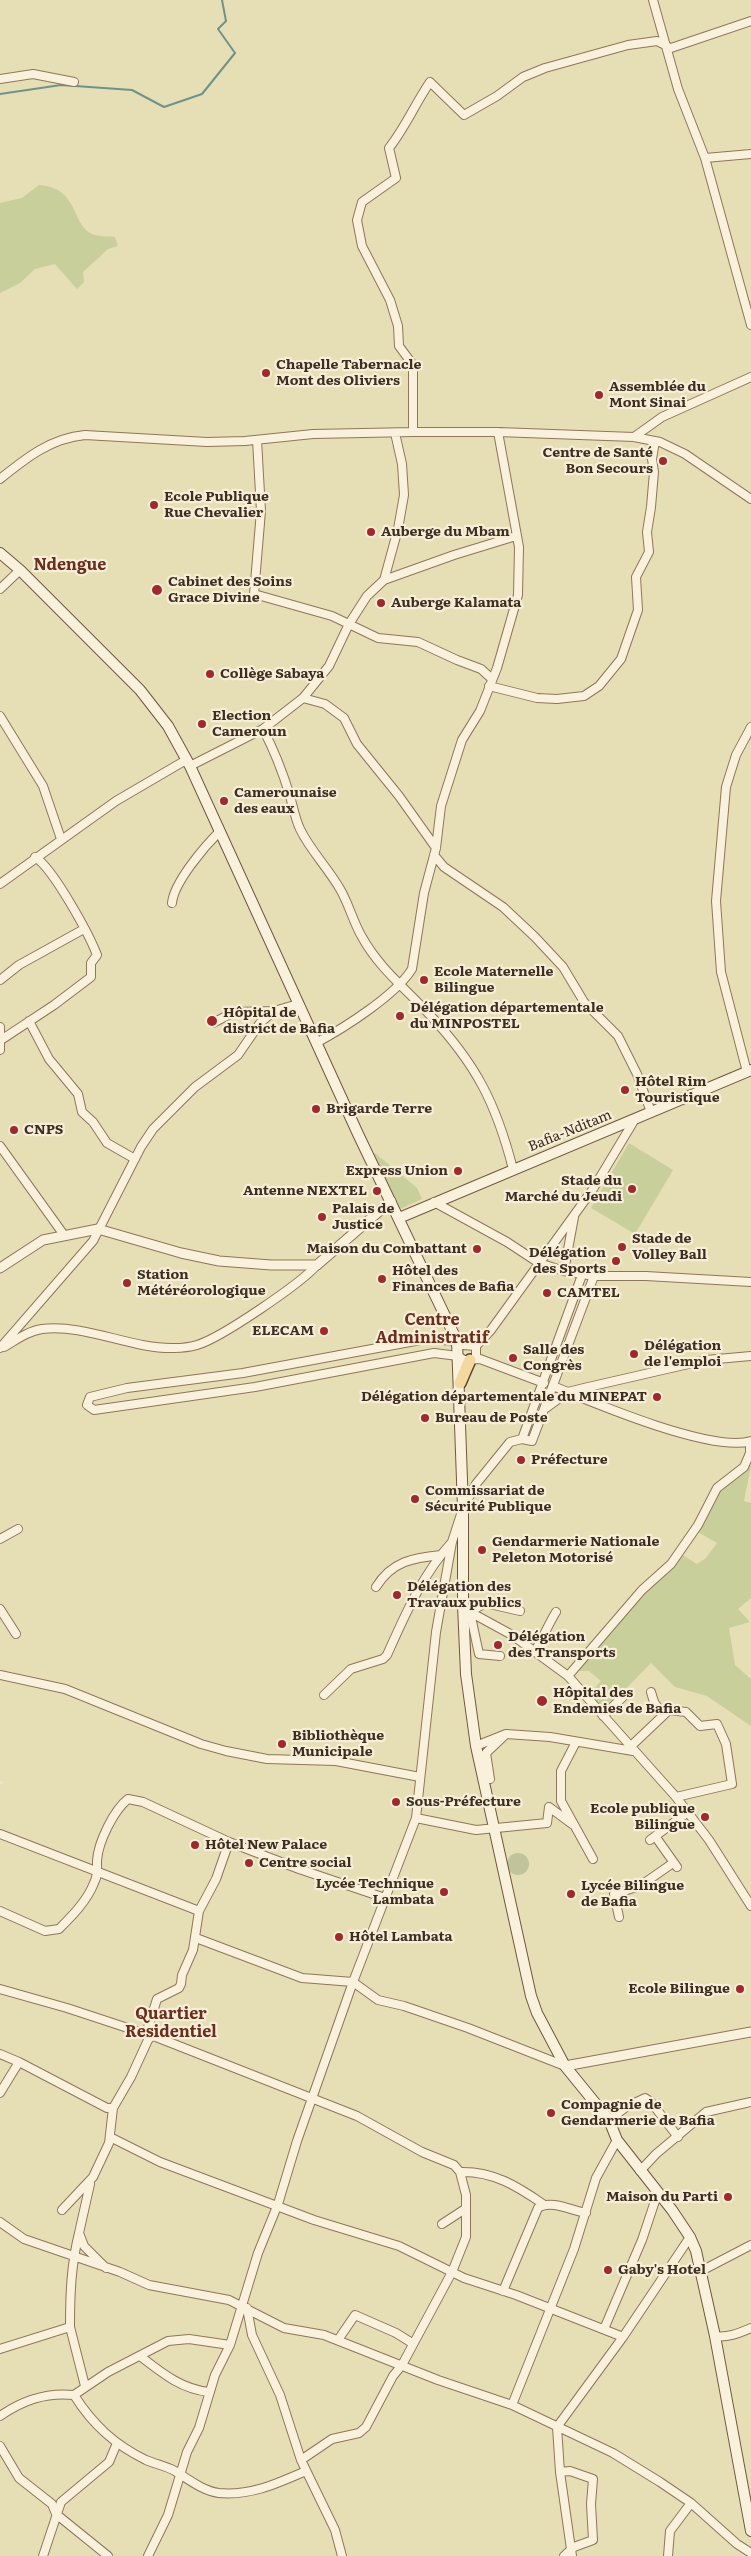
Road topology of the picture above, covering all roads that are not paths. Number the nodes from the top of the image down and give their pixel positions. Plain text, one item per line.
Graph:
1 (653, 0) edge
2 (751, 21) edge
3 (668, 47) junction
4 (0, 79) edge
5 (74, 82) dead end
6 (751, 154) edge
7 (705, 158) junction
8 (749, 311) edge
9 (751, 325) edge
10 (751, 377) edge
11 (413, 432) junction
12 (498, 432) junction
13 (395, 433) junction
14 (634, 438) junction
15 (257, 440) junction
16 (654, 441) junction
17 (0, 479) edge
18 (751, 499) edge
19 (516, 536) junction
20 (0, 553) edge
21 (20, 570) junction
22 (384, 580) junction
23 (0, 589) edge
24 (349, 624) junction
25 (491, 682) junction
26 (303, 698) junction
27 (0, 716) edge
28 (751, 727) edge
29 (264, 729) junction
30 (188, 763) junction
31 (220, 831) junction
32 (61, 840) junction
33 (435, 852) junction
34 (35, 857) junction
35 (444, 867) junction
36 (428, 876) junction
37 (0, 884) edge
38 (172, 904) dead end
39 (84, 929) junction
40 (0, 980) edge
41 (399, 985) junction
42 (298, 1004) junction
43 (274, 1011) junction
44 (29, 1021) junction
45 (213, 1023) dead end
46 (0, 1027) edge
47 (1, 1040) edge
48 (316, 1043) junction
49 (0, 1050) edge
50 (749, 1071) edge
51 (651, 1112) junction
52 (635, 1119) junction
53 (0, 1146) edge
54 (135, 1159) junction
55 (513, 1169) junction
56 (390, 1201) junction
57 (434, 1202) junction
58 (574, 1214) junction
59 (400, 1218) junction
60 (98, 1230) junction
61 (64, 1235) junction
62 (539, 1263) junction
63 (317, 1265) junction
64 (0, 1268) edge
65 (564, 1271) junction
66 (582, 1276) junction
67 (594, 1276) junction
68 (751, 1282) edge
69 (457, 1341) junction
70 (476, 1346) junction
71 (0, 1348) edge
72 (751, 1356) edge
73 (468, 1358) junction
74 (460, 1383) joint
75 (543, 1385) junction
76 (552, 1389) junction
77 (568, 1392) junction
78 (546, 1408) junction
79 (522, 1439) junction
80 (751, 1442) edge
81 (463, 1508) junction
82 (18, 1529) dead end
83 (0, 1539) edge
84 (452, 1542) junction
85 (441, 1555) junction
86 (376, 1586) dead end
87 (0, 1609) edge
88 (466, 1609) junction
89 (520, 1611) dead end
90 (556, 1612) dead end
91 (16, 1634) dead end
92 (535, 1651) junction
93 (500, 1656) dead end
94 (0, 1675) edge
95 (568, 1676) junction
96 (651, 1692) dead end
97 (626, 1694) dead end
98 (324, 1695) dead end
99 (663, 1715) junction
100 (603, 1716) junction
101 (506, 1734) junction
102 (576, 1742) junction
103 (476, 1746) junction
104 (631, 1749) junction
105 (420, 1777) junction
106 (490, 1779) dead end
107 (676, 1797) junction
108 (688, 1812) junction
109 (416, 1818) junction
110 (572, 1824) junction
111 (495, 1829) junction
112 (0, 1834) edge
113 (228, 1842) junction
114 (593, 1859) dead end
115 (97, 1860) junction
116 (84, 1865) junction
117 (99, 1872) junction
118 (385, 1898) junction
119 (751, 1906) edge
120 (0, 1911) edge
121 (199, 1911) junction
122 (619, 1917) dead end
123 (196, 1938) junction
124 (353, 1982) junction
125 (0, 1989) edge
126 (751, 2032) edge
127 (149, 2035) junction
128 (0, 2054) edge
129 (20, 2062) junction
130 (565, 2066) junction
131 (0, 2093) edge
132 (312, 2098) junction
133 (751, 2102) edge
134 (113, 2108) junction
135 (609, 2120) junction
136 (110, 2137) junction
137 (678, 2137) junction
138 (617, 2140) junction
139 (640, 2171) junction
140 (460, 2172) junction
141 (90, 2183) junction
142 (658, 2192) junction
143 (278, 2204) junction
144 (543, 2204) junction
145 (465, 2209) junction
146 (62, 2210) dead end
147 (586, 2213) junction
148 (0, 2222) edge
149 (442, 2224) dead end
150 (79, 2233) junction
151 (690, 2237) junction
152 (751, 2245) edge
153 (73, 2256) junction
154 (106, 2268) junction
155 (701, 2271) junction
156 (452, 2272) junction
157 (504, 2291) junction
158 (245, 2306) junction
159 (550, 2308) junction
160 (70, 2327) junction
161 (751, 2328) edge
162 (604, 2329) junction
163 (714, 2336) junction
164 (623, 2337) junction
165 (338, 2340) junction
166 (412, 2342) junction
167 (230, 2345) junction
168 (0, 2349) edge
169 (140, 2356) junction
170 (402, 2365) junction
171 (85, 2386) junction
172 (209, 2392) junction
173 (74, 2395) junction
174 (512, 2406) junction
175 (0, 2416) edge
176 (557, 2427) junction
177 (118, 2443) junction
178 (0, 2446) edge
179 (301, 2460) junction
180 (306, 2471) junction
181 (560, 2472) junction
182 (180, 2474) junction
183 (748, 2495) edge
184 (691, 2502) junction
185 (56, 2514) junction
186 (750, 2516) edge
187 (751, 2531) edge
188 (571, 2553) edge
189 (751, 2553) edge
190 (43, 2556) edge
191 (108, 2556) edge
192 (148, 2556) edge
193 (342, 2556) edge
194 (564, 2556) edge
195 (668, 2556) edge

1 - 3 street
2 - 3 street
3 - 7 street
3 - 11 street
4 - 5 street
6 - 7 street
7 - 8 street
8 - 9 street
10 - 14 street
11 - 12 street
11 - 13 street
12 - 14 street
12 - 19 street
13 - 15 street
13 - 22 street
14 - 16 street
15 - 17 street
15 - 24 street
16 - 18 street
16 - 25 street
19 - 22 street
19 - 25 street
20 - 21 main road
21 - 23 street
21 - 30 main road
22 - 24 street
24 - 25 street
24 - 26 street
25 - 33 street
26 - 29 street
26 - 33 street
27 - 32 street
28 - 50 street
29 - 30 street
29 - 41 street
30 - 31 main road
30 - 32 street
31 - 38 street
31 - 42 main road
32 - 34 street
33 - 35 street
33 - 36 street
34 - 37 street
34 - 39 street
35 - 36 street
35 - 51 street
36 - 41 street
39 - 40 street
39 - 44 street
41 - 48 street
41 - 55 street
42 - 43 street
42 - 48 main road
43 - 45 street
43 - 54 street
44 - 47 street
44 - 54 street
46 - 47 street
47 - 49 street
48 - 56 main road
50 - 51 main road, Bafia-Nditam
51 - 52 main road, Bafia-Nditam
52 - 55 main road, Bafia-Nditam
52 - 58 street
53 - 61 street
54 - 60 street
55 - 57 main road, Bafia-Nditam
56 - 59 main road
56 - 63 street
57 - 59 main road, Bafia-Nditam
57 - 62 street
58 - 62 street
58 - 65 street
59 - 69 main road
60 - 61 street
60 - 63 street
60 - 71 street
61 - 64 street
62 - 65 street
62 - 70 street
63 - 71 street
65 - 66 street
66 - 67 street
66 - 75 street
67 - 68 street
67 - 76 street
69 - 70 street
69 - 73 main road
69 - 73 street
70 - 73 street
72 - 77 street
73 - 74 main road
73 - 75 street
74 - 81 main road
75 - 76 street
75 - 79 street
76 - 77 street
76 - 78 street
77 - 78 street
77 - 80 street
78 - 79 street
79 - 81 street
80 - 95 street
81 - 84 street
81 - 88 main road
82 - 83 street
84 - 85 street
84 - 105 street
85 - 86 street
85 - 98 street
87 - 91 street
88 - 89 street
88 - 92 street
88 - 93 street
88 - 103 main road
90 - 92 street
92 - 95 street
94 - 105 street
95 - 100 street
96 - 99 street
97 - 100 street
99 - 104 street
99 - 107 street
100 - 104 street
101 - 102 street
101 - 103 street
101 - 106 street
102 - 104 street
102 - 110 street
103 - 111 main road
104 - 107 street
105 - 109 street
107 - 108 street
108 - 119 street
108 - 122 street
109 - 111 street
109 - 118 street
110 - 111 street
110 - 114 street
111 - 130 main road
112 - 116 street
113 - 115 street
113 - 118 street
113 - 121 street
115 - 116 street
115 - 117 street
116 - 117 street
117 - 120 street
117 - 121 street
118 - 124 street
121 - 123 street
123 - 124 street
123 - 127 street
124 - 130 street
124 - 132 street
125 - 127 street
126 - 130 street
127 - 132 street
127 - 134 street
128 - 129 street
129 - 131 street
129 - 134 street
130 - 135 main road
132 - 140 street
132 - 143 street
133 - 137 street
134 - 136 street
135 - 137 street
135 - 138 main road
136 - 141 street
136 - 143 street
137 - 139 street
138 - 139 main road
138 - 147 street
139 - 142 main road
140 - 144 street
140 - 145 street
141 - 146 street
141 - 150 street
142 - 151 main road
142 - 162 street
143 - 156 street
143 - 158 street
144 - 147 street
144 - 157 street
145 - 149 street
145 - 156 street
147 - 159 street
148 - 153 street
150 - 153 street
150 - 154 street
151 - 155 main road
151 - 164 street
152 - 155 street
153 - 154 street
153 - 160 street
154 - 158 street
155 - 163 main road
156 - 157 street
156 - 166 street
157 - 159 street
158 - 165 street
158 - 167 street
158 - 179 street
159 - 162 street
159 - 174 street
160 - 168 street
160 - 171 street
161 - 163 street
162 - 164 street
163 - 183 main road
164 - 176 street
165 - 166 street
165 - 170 street
166 - 170 street
167 - 169 street
167 - 172 street
169 - 171 street
169 - 172 street
170 - 174 street
170 - 179 street
171 - 173 street
172 - 182 street
173 - 175 street
173 - 177 street
174 - 176 street
176 - 181 street
176 - 184 street
177 - 182 street
177 - 185 street
178 - 185 street
179 - 180 street
180 - 182 street
180 - 193 street
181 - 188 street
181 - 188 street
182 - 192 street
183 - 186 main road
184 - 189 street
184 - 195 street
185 - 190 street
185 - 191 street
186 - 187 main road
188 - 194 street

